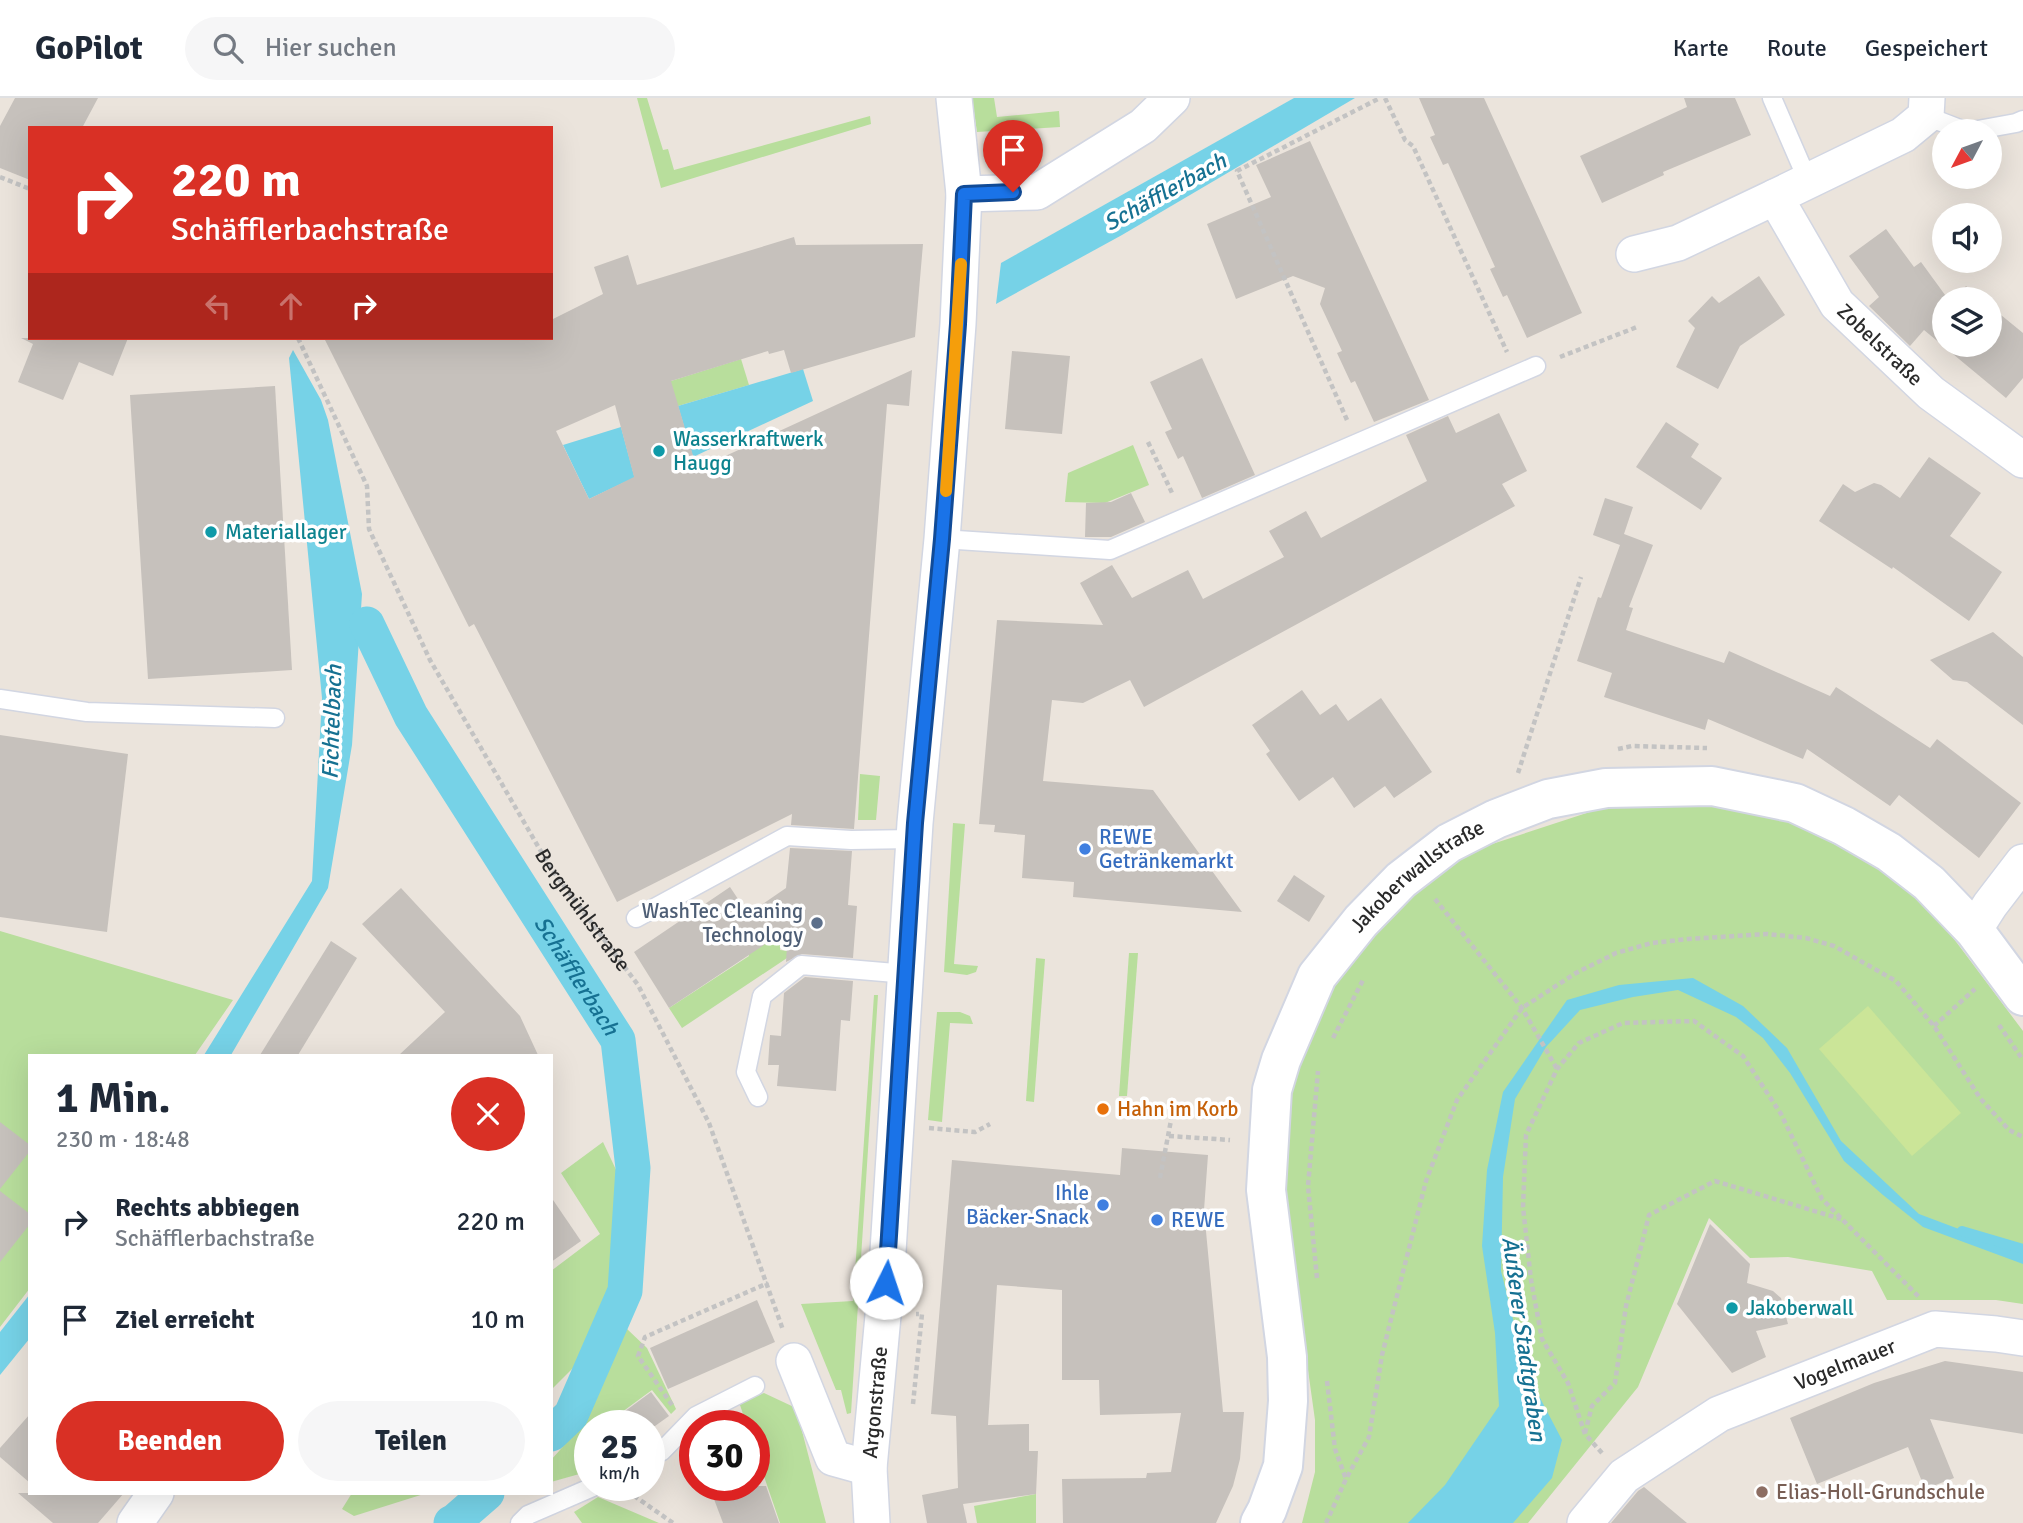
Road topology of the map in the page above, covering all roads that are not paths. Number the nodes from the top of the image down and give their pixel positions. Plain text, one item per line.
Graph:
1 (954, 98) edge
2 (1172, 98) edge
3 (1772, 98) edge
4 (1926, 107) edge
5 (1946, 119) edge
6 (2023, 120) edge
7 (2002, 126) edge
8 (1808, 181) junction
9 (964, 194) junction
10 (1775, 197) junction
11 (1634, 254) dead end
12 (1536, 366) road end
13 (2023, 460) edge
14 (942, 539) junction
15 (0, 699) edge
16 (275, 718) dead end
17 (914, 839) junction
18 (2023, 862) edge
19 (636, 918) dead end
20 (1974, 930) junction
21 (907, 974) junction
22 (2010, 1008) edge
23 (758, 1097) dead end
24 (2023, 1339) edge
25 (794, 1361) road end
26 (755, 1385) dead end
27 (665, 1448) edge
28 (869, 1468) junction
29 (155, 1495) edge
30 (574, 1495) edge
31 (135, 1523) edge
32 (520, 1523) edge
33 (872, 1523) edge
34 (1260, 1523) edge
35 (1584, 1523) edge

1 - 9 street, Argonstraße
2 - 9 street
3 - 8 lane
4 - 5 lane
4 - 8 street
6 - 7 lane
8 - 10 street
9 - 14 street, Argonstraße
10 - 11 street
10 - 13 street, Zobelstraße
12 - 14 lane
14 - 17 street, Argonstraße
15 - 16 lane
17 - 19 lane
17 - 21 street, Argonstraße
18 - 20 street
20 - 22 street, Jakoberwallstraße
20 - 34 street, Jakoberwallstraße
21 - 23 lane
21 - 28 street, Argonstraße
24 - 35 street, Vogelmauer
25 - 28 street
26 - 27 lane
28 - 33 street, Argonstraße
29 - 31 street
30 - 32 lane

